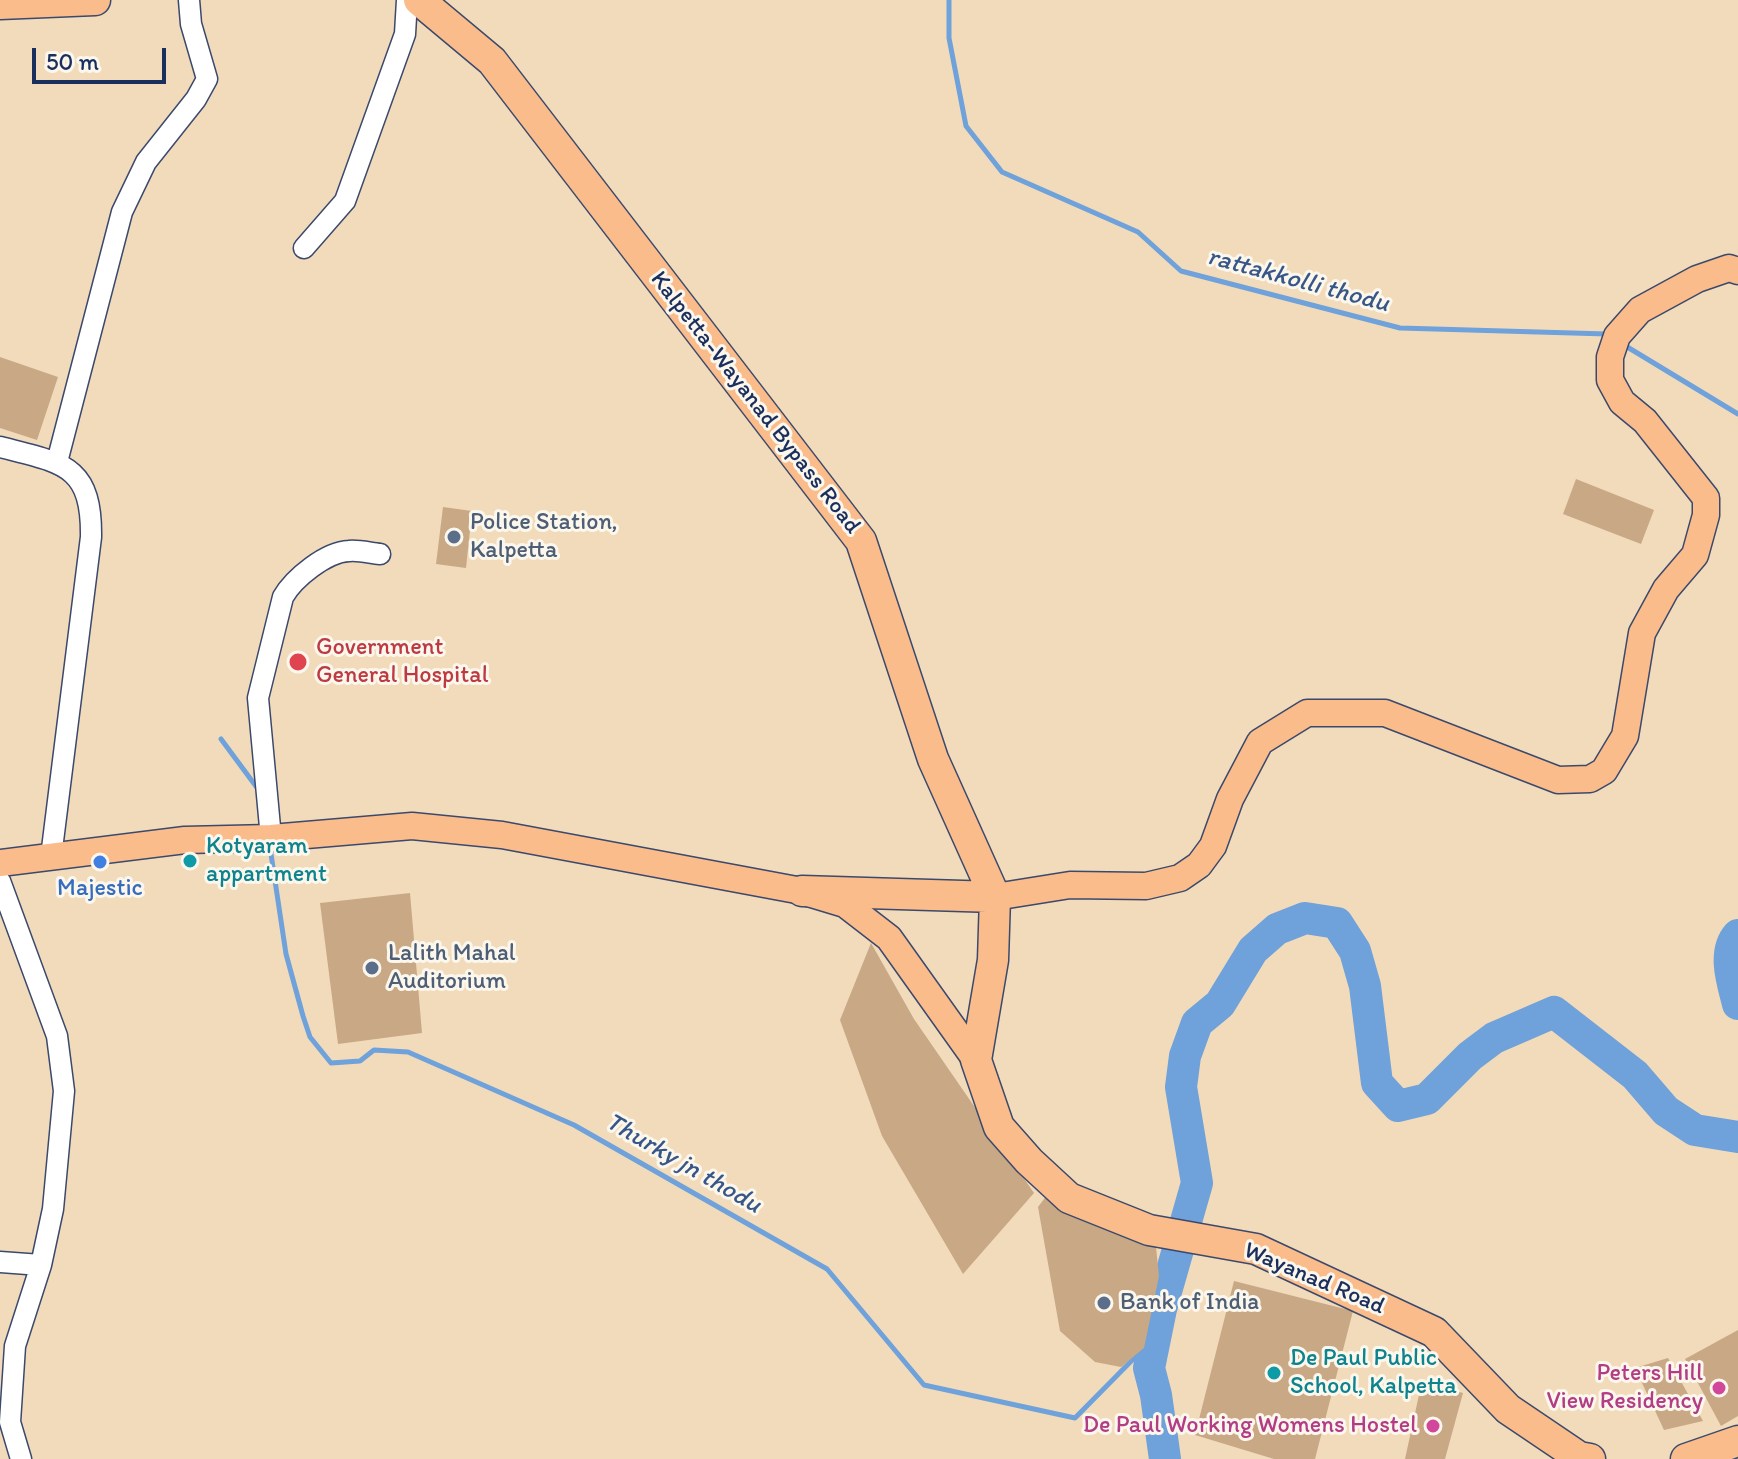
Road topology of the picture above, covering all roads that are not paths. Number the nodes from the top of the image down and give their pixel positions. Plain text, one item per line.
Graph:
1 (95, 0) edge
2 (189, 0) edge
3 (407, 0) edge
4 (419, 0) edge
5 (0, 4) edge
6 (304, 248) dead end
7 (1738, 271) edge
8 (0, 447) edge
9 (57, 462) junction
10 (380, 554) dead end
11 (271, 838) junction
12 (51, 857) junction
13 (0, 863) edge
14 (0, 881) edge
15 (802, 891) junction
16 (995, 897) junction
17 (976, 1060) junction
18 (0, 1262) edge
19 (41, 1265) junction
20 (1738, 1441) edge
21 (21, 1459) edge
22 (1590, 1459) edge
23 (1686, 1459) edge

1 - 5 highway
2 - 9 street
3 - 6 street
4 - 16 highway, Kalpetta-Wayanad Bypass Road
7 - 16 main road
8 - 9 street
9 - 12 street
10 - 11 street
11 - 12 main road
11 - 15 main road
12 - 13 main road
14 - 19 street
15 - 16 highway
15 - 17 main road
16 - 17 highway, Kalpetta-Wayanad Bypass Road
17 - 22 highway, Wayanad Road
18 - 19 street
19 - 21 street
20 - 23 highway

